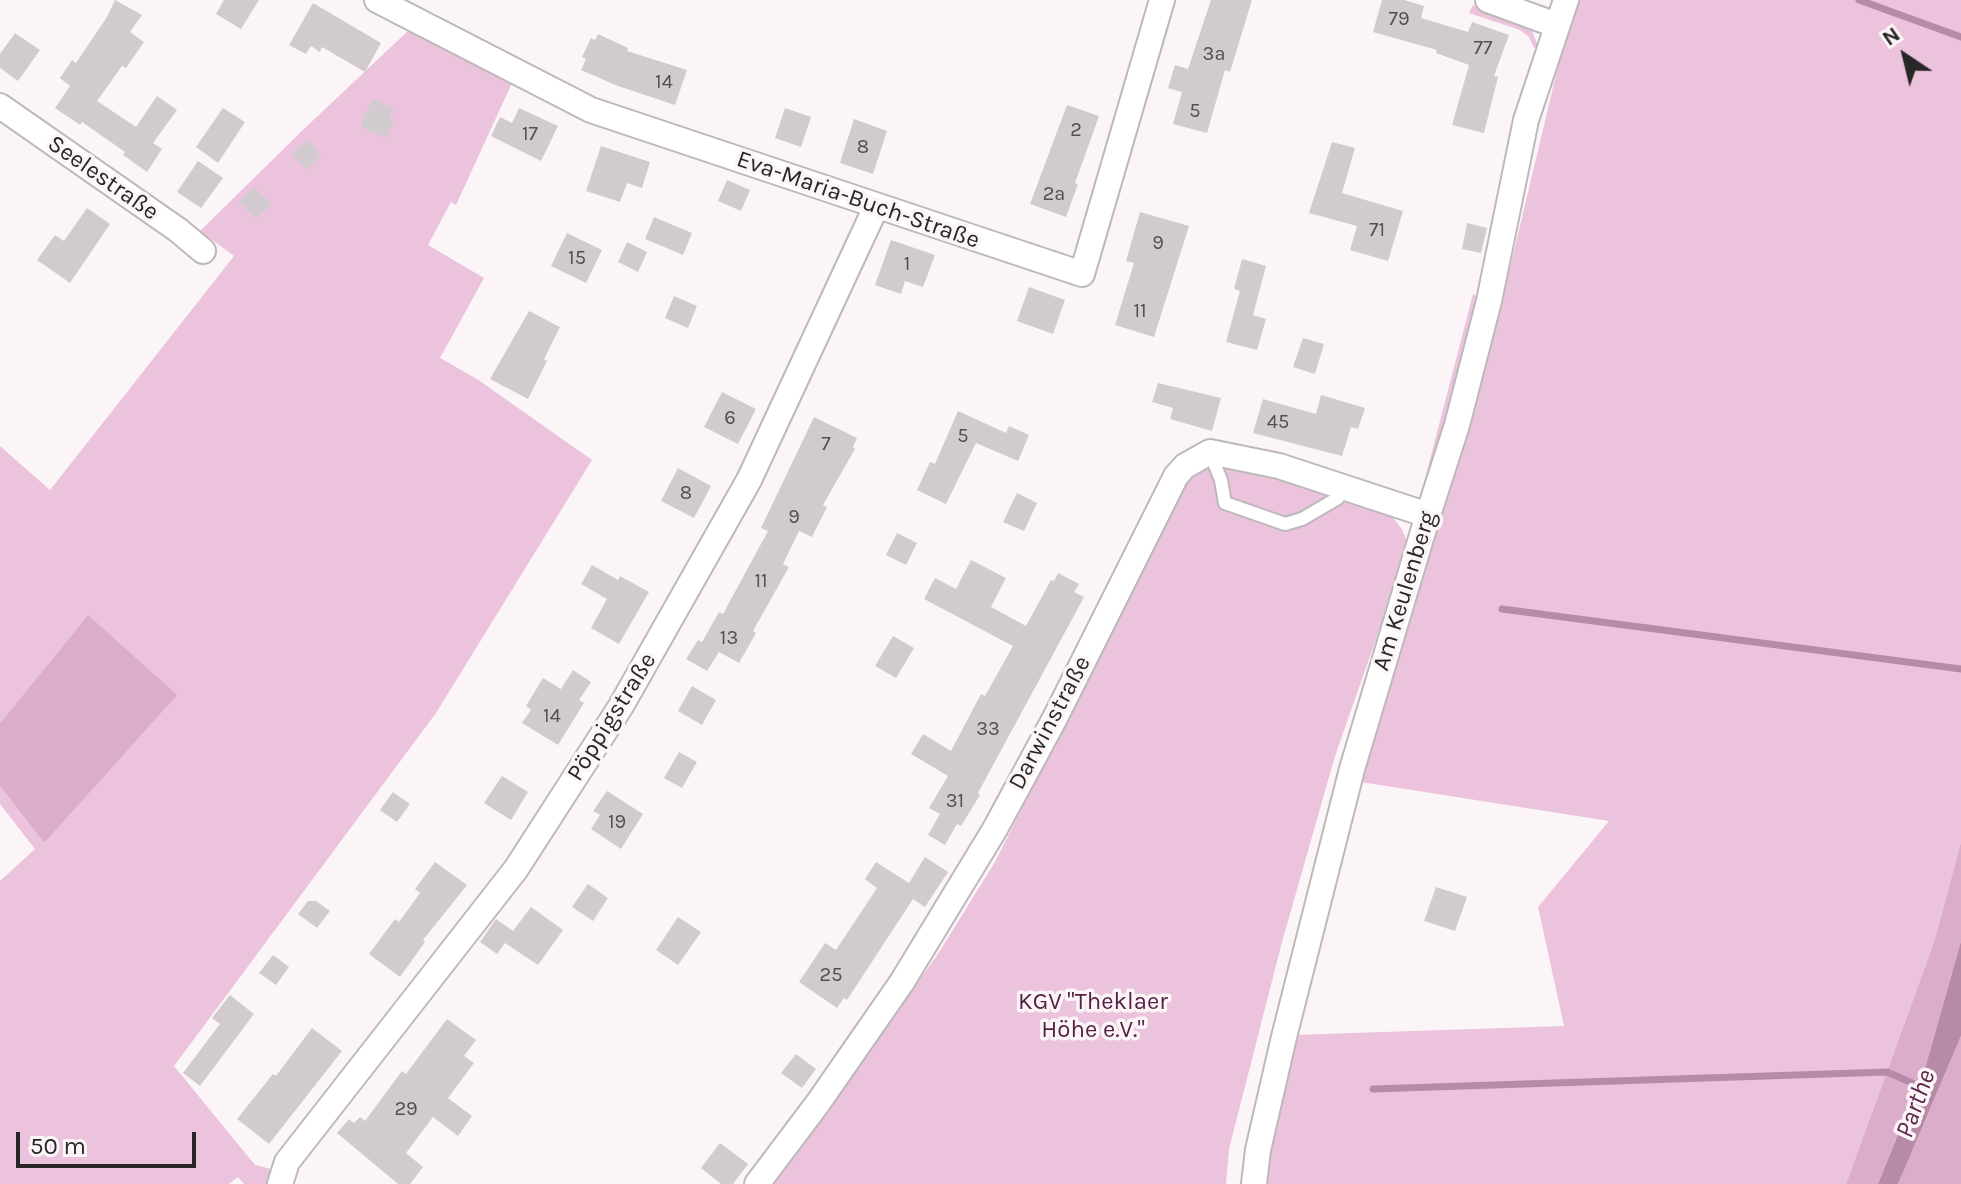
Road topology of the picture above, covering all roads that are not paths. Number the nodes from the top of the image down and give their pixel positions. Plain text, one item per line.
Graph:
1 (377, 0) edge
2 (1162, 0) edge
3 (1488, 0) edge
4 (1566, 0) edge
5 (1556, 25) junction
6 (0, 106) edge
7 (876, 207) junction
8 (203, 251) dead end
9 (1210, 452) junction
10 (1344, 486) junction
11 (1428, 515) junction
12 (280, 1184) edge
13 (757, 1184) edge
14 (1254, 1184) edge

1 - 7 street, Eva-Maria-Buch-Straße
2 - 7 street, Eva-Maria-Buch-Straße
3 - 5 street
4 - 5 street, Am Keulenberg
5 - 11 street, Am Keulenberg
6 - 8 street, Seelestraße
7 - 12 street, Pöppigstraße
9 - 10 street
9 - 10 lane
9 - 13 street, Darwinstraße
10 - 11 street
11 - 14 street, Am Keulenberg

